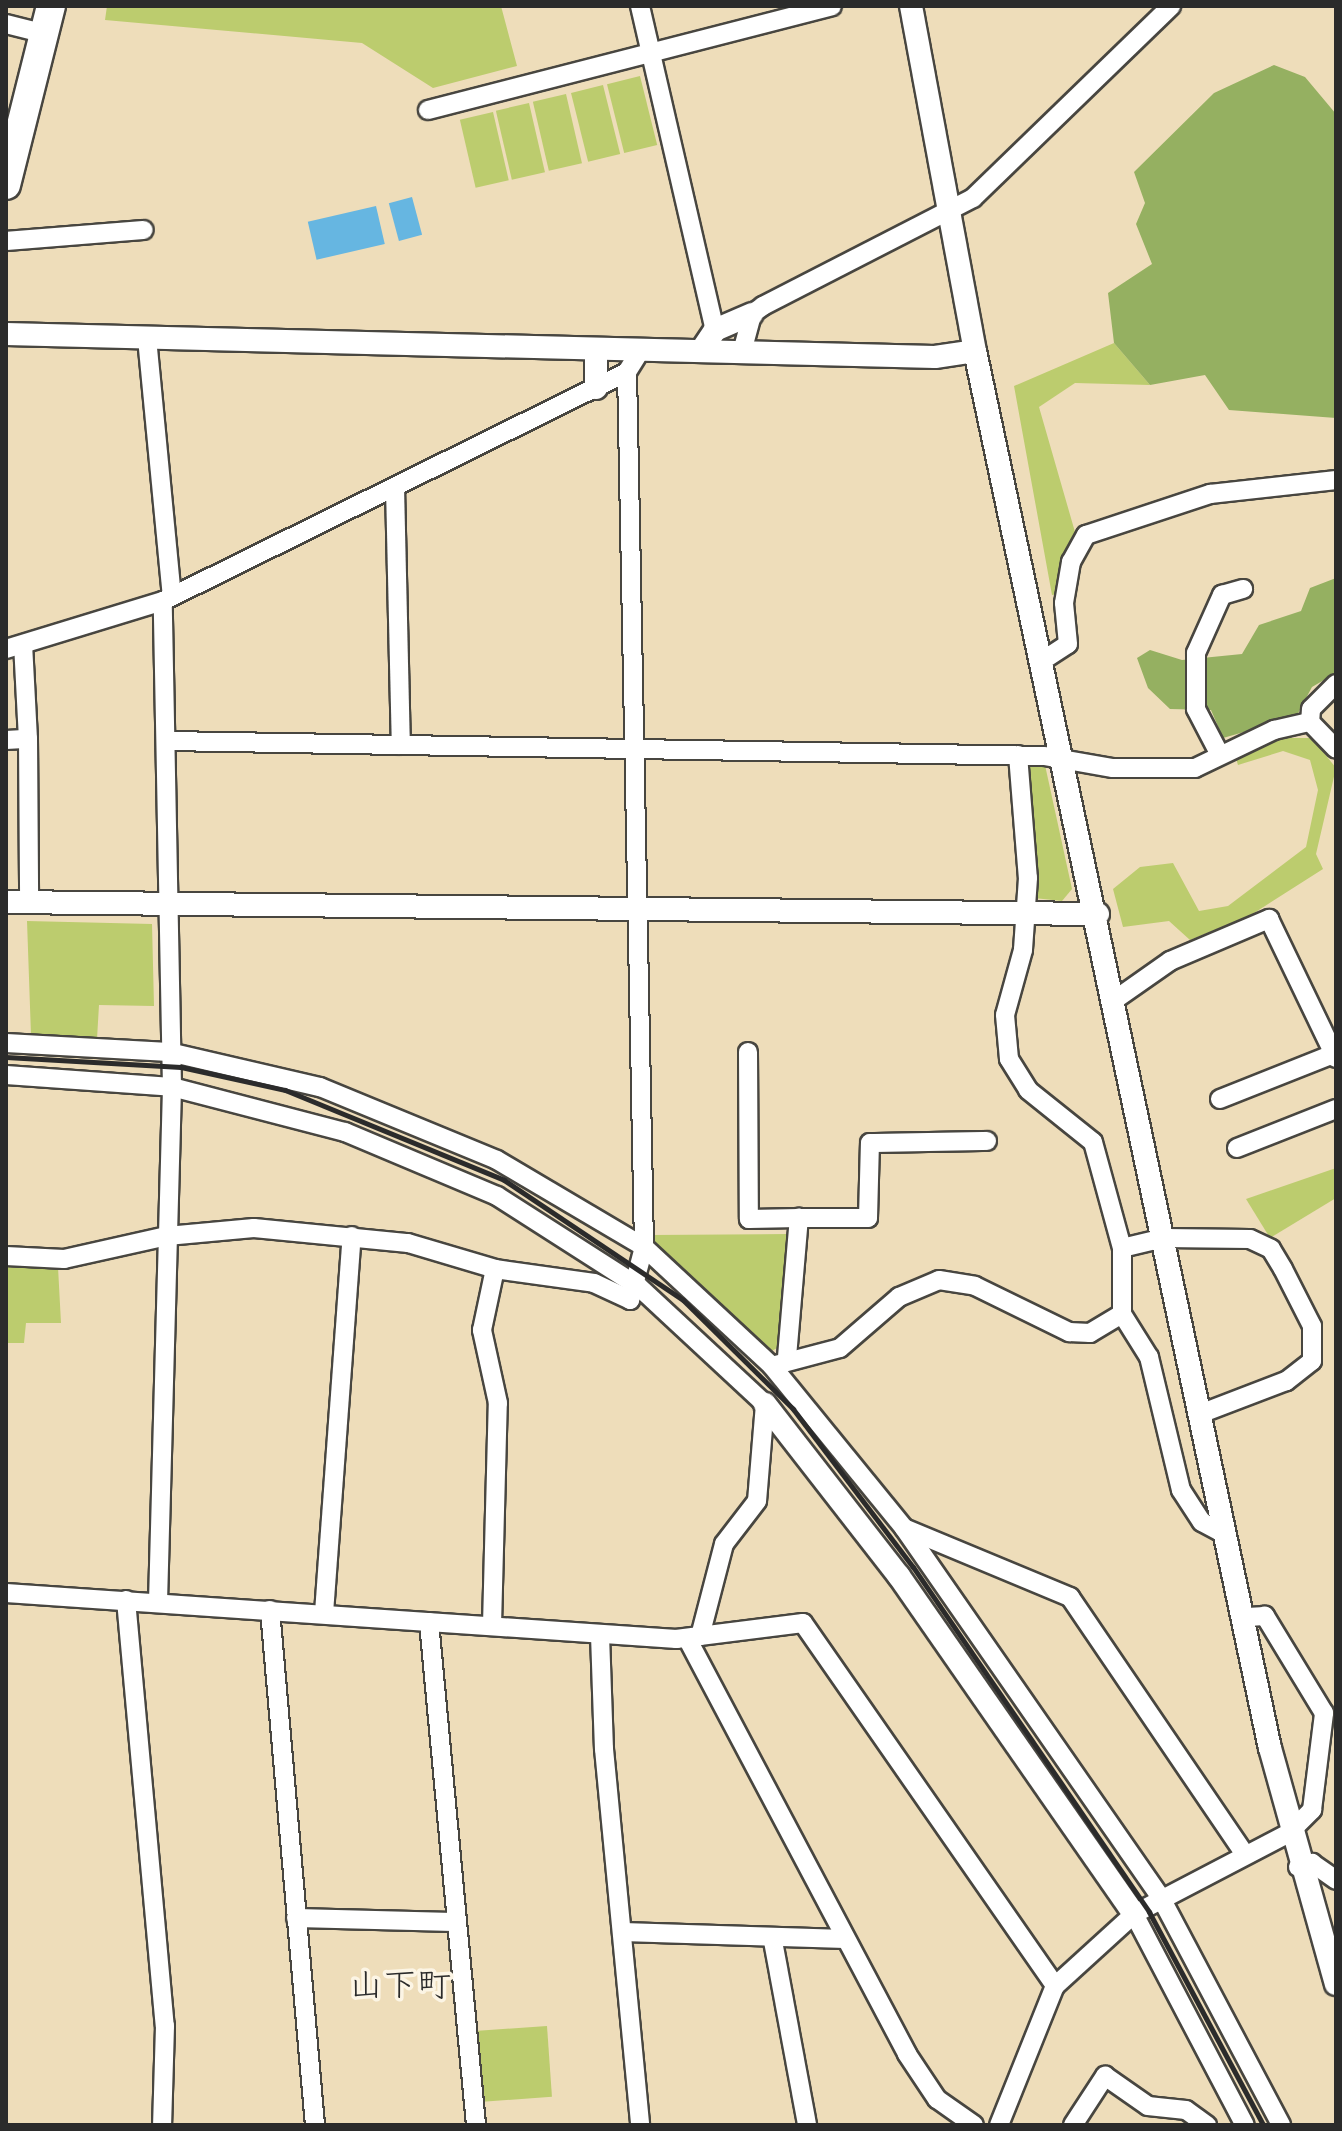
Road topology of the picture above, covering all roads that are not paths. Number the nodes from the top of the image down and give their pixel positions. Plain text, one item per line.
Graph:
1 (640, 6) edge
2 (832, 6) edge
3 (911, 6) edge
4 (1171, 6) edge
5 (47, 19) edge
6 (6, 24) edge
7 (651, 51) junction
8 (428, 110) dead end
9 (6, 185) edge
10 (950, 216) junction
11 (144, 230) dead end
12 (6, 241) edge
13 (752, 314) junction
14 (715, 330) junction
15 (6, 334) edge
16 (147, 338) junction
17 (596, 349) junction
18 (641, 350) junction
19 (701, 351) junction
20 (975, 351) junction
21 (742, 352) junction
22 (627, 372) junction
23 (596, 388) junction
24 (1336, 480) edge
25 (395, 487) junction
26 (1243, 589) dead end
27 (168, 598) junction
28 (14, 647) edge
29 (1045, 659) junction
30 (1336, 684) edge
31 (1310, 722) junction
32 (28, 739) junction
33 (6, 740) edge
34 (167, 741) junction
35 (401, 745) junction
36 (633, 749) junction
37 (1336, 749) edge
38 (1018, 755) junction
39 (1220, 755) junction
40 (1065, 760) junction
41 (6, 902) edge
42 (29, 902) junction
43 (169, 905) junction
44 (637, 912) junction
45 (1098, 914) junction
46 (1026, 918) junction
47 (1116, 999) junction
48 (6, 1043) edge
49 (169, 1052) junction
50 (748, 1052) dead end
51 (1335, 1055) edge
52 (6, 1075) edge
53 (172, 1087) junction
54 (1220, 1099) dead end
55 (1336, 1109) edge
56 (987, 1141) dead end
57 (1237, 1148) dead end
58 (799, 1218) junction
59 (167, 1236) junction
60 (352, 1236) junction
61 (1164, 1238) junction
62 (644, 1247) junction
63 (1122, 1248) junction
64 (6, 1256) edge
65 (495, 1269) junction
66 (638, 1286) junction
67 (1122, 1314) junction
68 (780, 1362) junction
69 (765, 1404) junction
70 (1200, 1414) junction
71 (904, 1528) junction
72 (1225, 1534) junction
73 (6, 1593) edge
74 (126, 1600) junction
75 (158, 1602) junction
76 (270, 1610) junction
77 (324, 1613) junction
78 (1243, 1617) junction
79 (429, 1622) junction
80 (492, 1625) junction
81 (600, 1635) junction
82 (694, 1637) junction
83 (1289, 1833) junction
84 (1244, 1853) junction
85 (1298, 1867) junction
86 (1336, 1880) edge
87 (1161, 1898) junction
88 (1134, 1914) junction
89 (296, 1918) junction
90 (454, 1922) junction
91 (624, 1932) junction
92 (844, 1939) junction
93 (773, 1941) junction
94 (1336, 1984) edge
95 (1055, 1986) junction
96 (162, 2125) edge
97 (315, 2125) edge
98 (476, 2125) edge
99 (640, 2125) edge
100 (807, 2125) edge
101 (974, 2125) edge
102 (999, 2125) edge
103 (1073, 2125) edge
104 (1207, 2125) edge
105 (1245, 2125) edge
106 (1281, 2125) edge

1 - 7 street
2 - 7 street
3 - 10 street
4 - 10 street
5 - 6 street
5 - 9 main road
7 - 8 street
7 - 14 street
10 - 13 street
10 - 20 street
11 - 12 street
13 - 14 street
13 - 21 street
14 - 19 street
15 - 16 street
16 - 17 street
16 - 27 street
17 - 18 street
17 - 23 street
18 - 19 street
18 - 22 street
19 - 21 street
20 - 21 street
20 - 29 street
22 - 23 street
22 - 36 street
23 - 25 street
24 - 29 street
25 - 27 street
25 - 35 street
26 - 39 street
27 - 28 street
27 - 34 street
28 - 32 street
29 - 40 street
30 - 31 street
31 - 37 street
31 - 39 street
32 - 33 street
32 - 42 street
34 - 35 street
34 - 43 street
35 - 36 street
36 - 38 street
36 - 44 street
38 - 40 street
38 - 46 street
39 - 40 street
40 - 45 street
41 - 42 street
42 - 43 street
43 - 44 street
43 - 49 street
44 - 46 street
44 - 62 street
45 - 46 street
45 - 47 street
46 - 63 street
47 - 51 street
47 - 61 street
48 - 49 street
49 - 53 street
49 - 62 street
50 - 58 street
51 - 54 street
52 - 53 street
53 - 59 street
53 - 66 street
55 - 57 street
56 - 58 street
58 - 68 street
59 - 60 street
59 - 64 street
59 - 75 street
60 - 65 street
60 - 77 street
61 - 63 street
61 - 70 street
61 - 70 street
62 - 66 street
62 - 68 street
63 - 67 street
65 - 66 street
65 - 80 street
66 - 69 street
67 - 68 street
67 - 72 street
68 - 71 street
69 - 82 street
69 - 88 street
70 - 72 street
71 - 84 street
71 - 87 street
72 - 78 street
73 - 74 street
74 - 75 street
74 - 96 street
75 - 76 street
76 - 77 street
76 - 89 street
77 - 79 street
78 - 83 street
78 - 83 street
79 - 80 street
79 - 90 street
80 - 81 street
81 - 82 street
81 - 91 street
82 - 92 street
82 - 95 street
83 - 84 street
83 - 85 street
84 - 87 street
85 - 86 street
85 - 94 street
87 - 88 street
87 - 106 street
88 - 95 street
88 - 105 street
89 - 90 street
89 - 97 street
90 - 98 street
91 - 93 street
91 - 99 street
92 - 93 street
92 - 101 street
93 - 100 street
95 - 102 street
103 - 104 street

